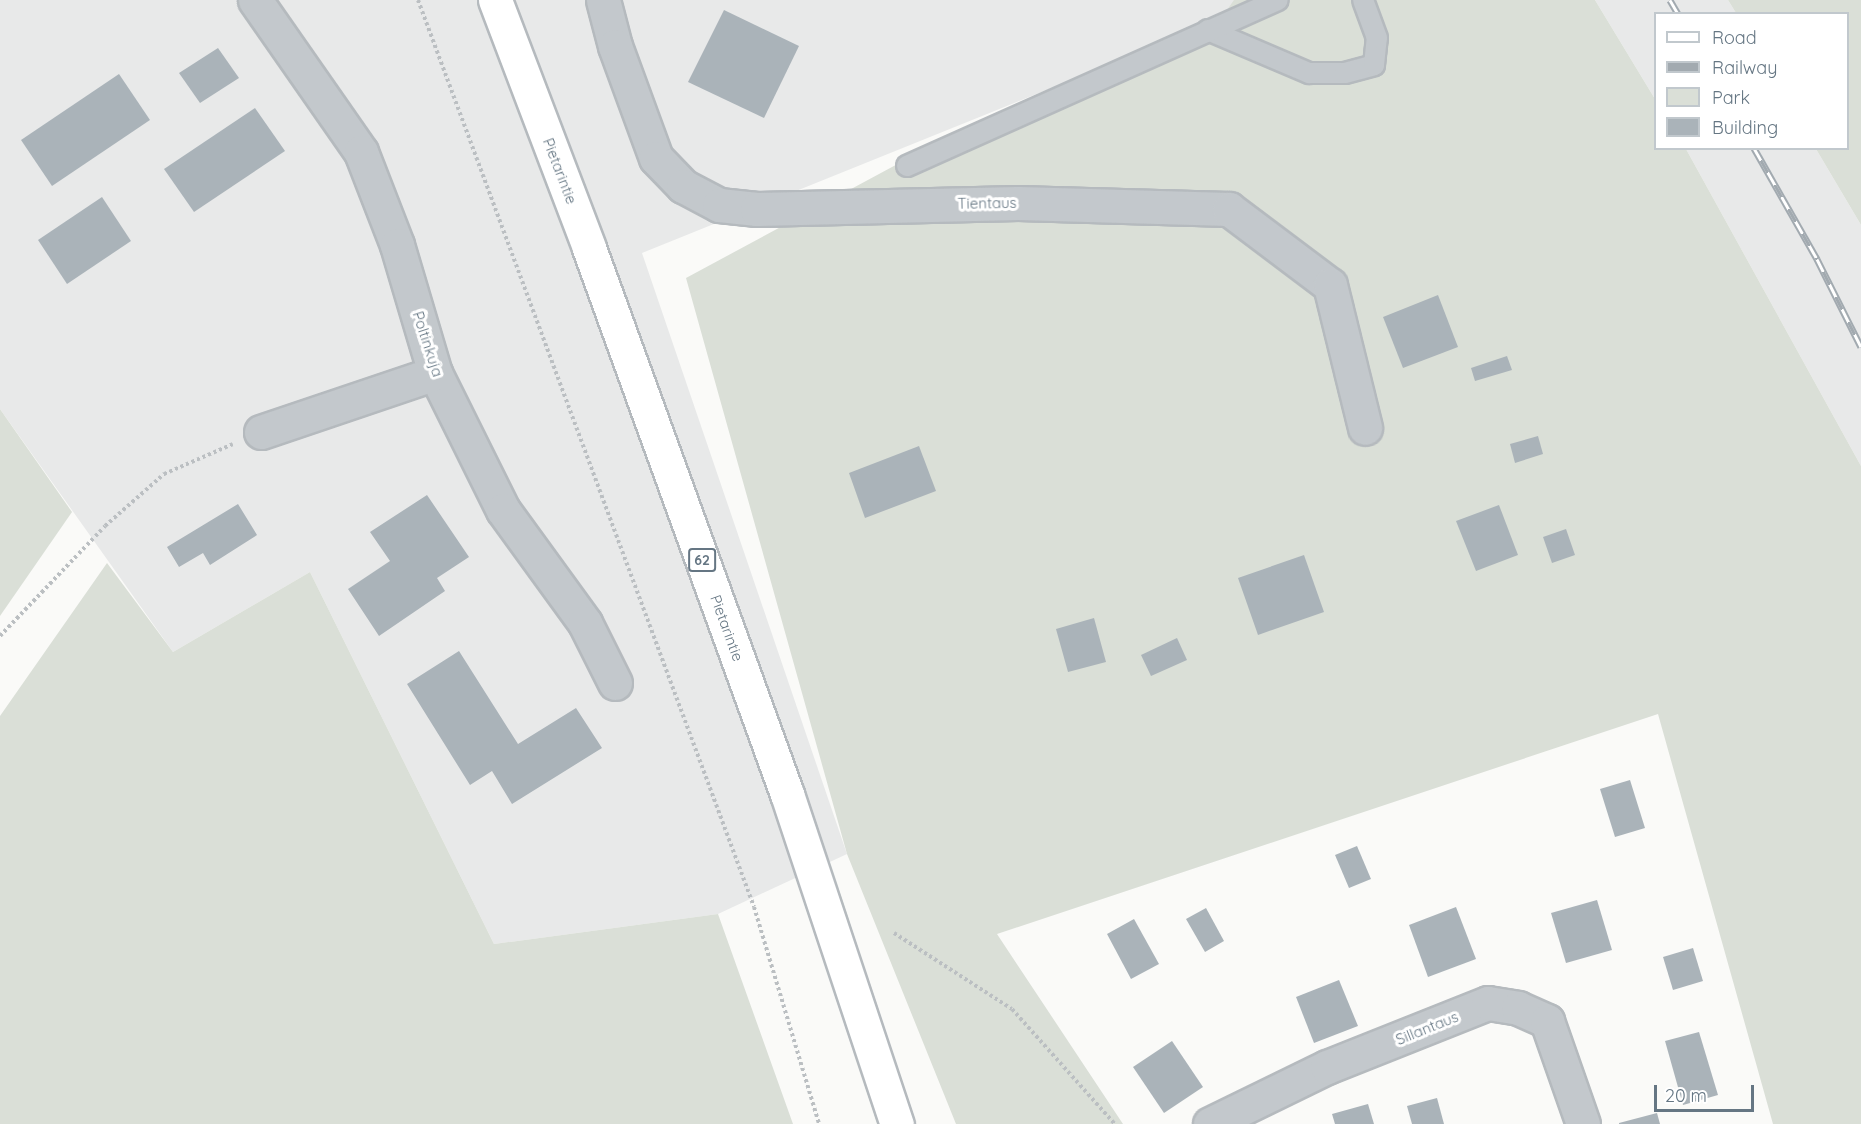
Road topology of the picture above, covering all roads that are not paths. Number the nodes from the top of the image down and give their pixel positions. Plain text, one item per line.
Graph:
1 (255, 0) edge
2 (495, 0) edge
3 (603, 0) edge
4 (1278, 0) edge
5 (1363, 0) edge
6 (1208, 30) junction
7 (907, 166) dead end
8 (435, 373) junction
9 (1365, 428) dead end
10 (261, 432) road end
11 (615, 683) dead end
12 (897, 1124) edge
13 (1210, 1124) edge
14 (1583, 1124) edge

1 - 8 street, Poltinkuja
2 - 12 main road, Pietarintie / 62
3 - 9 street, Tientaus
4 - 6 lane
5 - 6 lane
6 - 7 lane
8 - 10 street
8 - 11 street, Poltinkuja
13 - 14 street, Sillantaus

